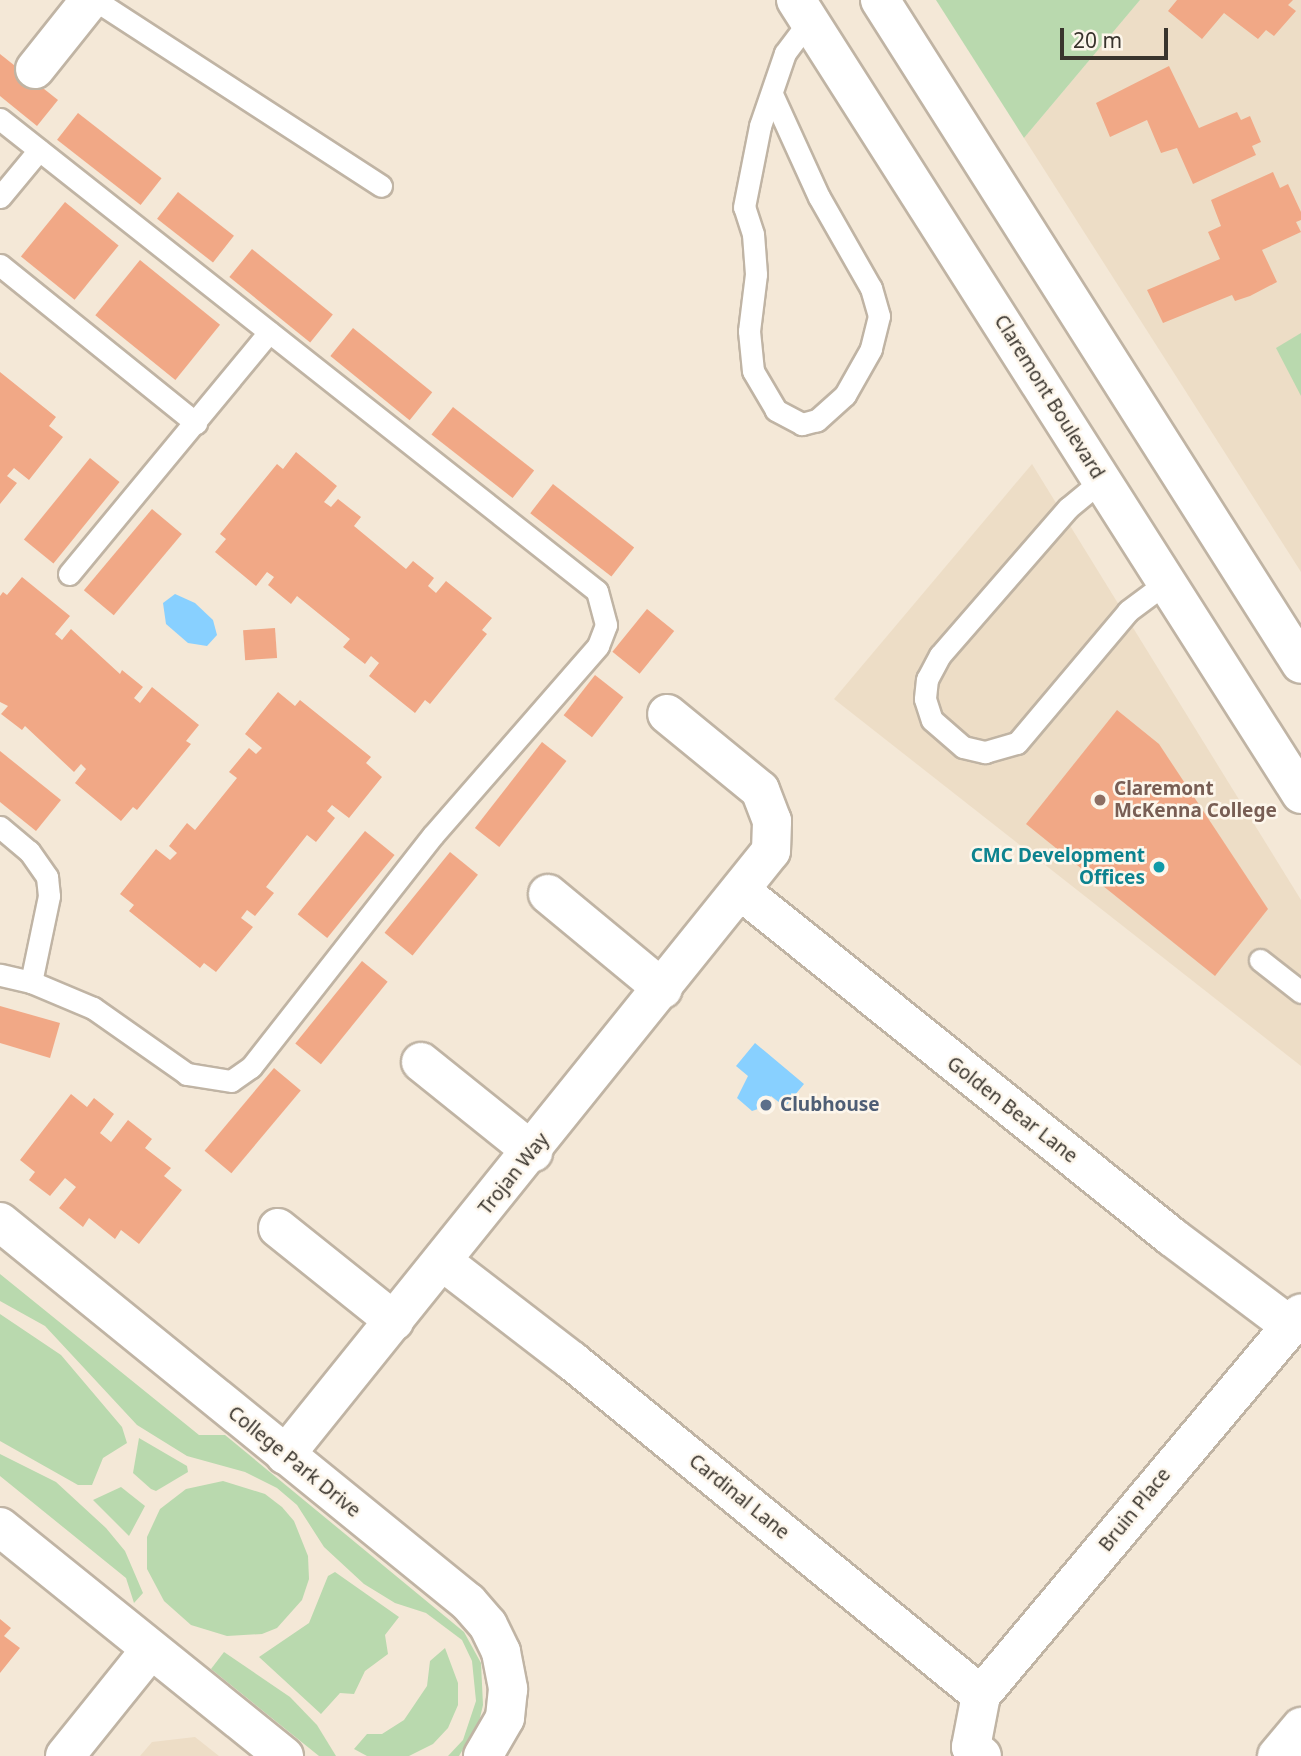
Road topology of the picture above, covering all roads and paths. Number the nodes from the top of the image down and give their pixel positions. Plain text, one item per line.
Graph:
1 (93, 0) edge
2 (880, 0) edge
3 (802, 10) edge
4 (35, 69) dead end
5 (772, 94) junction
6 (0, 119) edge
7 (39, 150) junction
8 (381, 186) dead end
9 (0, 197) edge
10 (0, 265) edge
11 (269, 332) junction
12 (195, 423) junction
13 (1102, 480) junction
14 (69, 574) dead end
15 (1167, 582) junction
16 (1301, 664) edge
17 (667, 714) dead end
18 (1301, 794) edge
19 (0, 827) edge
20 (741, 891) junction
21 (548, 894) dead end
22 (1260, 960) dead end
23 (0, 975) edge
24 (32, 982) junction
25 (663, 989) junction
26 (1301, 992) edge
27 (421, 1062) dead end
28 (533, 1152) junction
29 (0, 1222) edge
30 (278, 1228) dead end
31 (442, 1261) junction
32 (1294, 1318) edge
33 (394, 1321) junction
34 (285, 1455) junction
35 (0, 1527) edge
36 (151, 1650) junction
37 (981, 1695) junction
38 (1301, 1727) edge
39 (494, 1752) edge
40 (65, 1756) edge
41 (284, 1756) edge
42 (982, 1756) edge
43 (1277, 1756) edge

1 - 4 street
1 - 8 lane
2 - 16 street
3 - 5 lane
3 - 13 street, Claremont Boulevard
5 - 5 lane
6 - 7 lane
7 - 9 lane
7 - 11 lane
10 - 12 lane
11 - 12 lane
11 - 24 lane
12 - 14 lane
13 - 15 street, Claremont Boulevard
13 - 15 lane
15 - 18 street, Claremont Boulevard
17 - 20 street, Trojan Way
19 - 24 lane
20 - 25 street, Trojan Way
20 - 32 street, Golden Bear Lane
21 - 25 street
22 - 26 lane
23 - 24 lane
25 - 28 street, Trojan Way
27 - 28 street
28 - 31 street, Trojan Way
29 - 34 street, College Park Drive
30 - 33 street
31 - 33 street, Trojan Way
31 - 37 street, Cardinal Lane
32 - 37 street, Bruin Place
33 - 34 street, Trojan Way
34 - 39 street, College Park Drive
35 - 36 street
36 - 40 street
36 - 41 street
37 - 42 street
38 - 43 street

